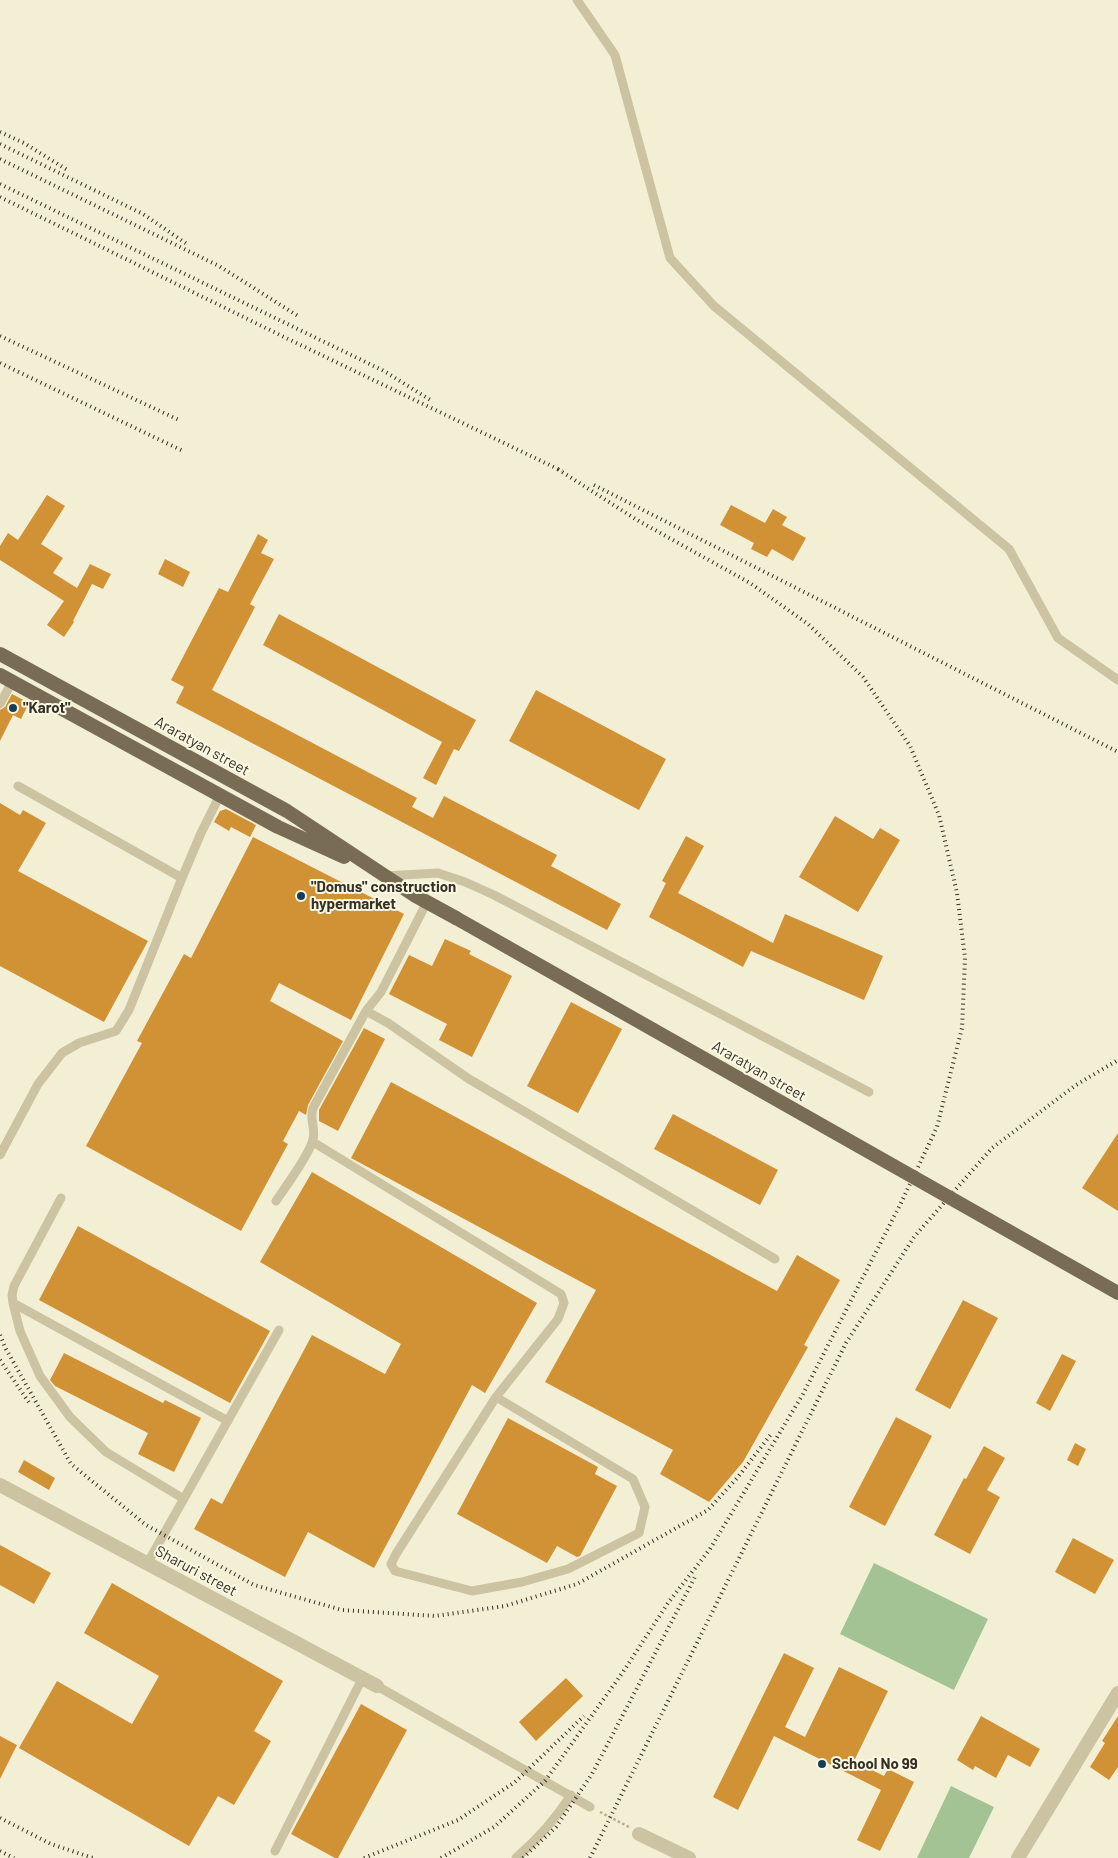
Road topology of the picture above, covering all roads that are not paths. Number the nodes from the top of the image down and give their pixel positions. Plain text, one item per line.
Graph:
1 (577, 0) edge
2 (0, 654) edge
3 (6, 679) edge
4 (1118, 680) edge
5 (0, 704) edge
6 (18, 786) dead end
7 (220, 795) junction
8 (384, 876) junction
9 (182, 878) junction
10 (428, 902) junction
11 (366, 1011) junction
12 (869, 1092) dead end
13 (313, 1142) junction
14 (0, 1155) edge
15 (61, 1198) dead end
16 (276, 1201) dead end
17 (775, 1259) dead end
18 (1118, 1293) edge
19 (13, 1303) junction
20 (279, 1330) dead end
21 (496, 1396) junction
22 (228, 1421) junction
23 (0, 1485) edge
24 (184, 1499) junction
25 (148, 1564) junction
26 (362, 1679) junction
27 (377, 1686) joint
28 (1118, 1693) edge
29 (571, 1795) junction
30 (590, 1807) road end
31 (639, 1834) road end
32 (275, 1851) dead end
33 (516, 1858) edge
34 (689, 1858) edge
35 (1018, 1858) edge

1 - 4 lane
2 - 8 main road, Araratyan street
3 - 5 lane
3 - 7 main road, Araratyan street
6 - 9 lane
7 - 8 main road, Araratyan street
7 - 9 lane
8 - 10 main road, Araratyan street
8 - 12 lane
9 - 14 lane
10 - 11 lane
10 - 18 main road, Araratyan street, bridge
11 - 13 lane
11 - 17 lane
13 - 16 lane
13 - 21 lane
15 - 19 lane
19 - 22 lane
19 - 24 lane
20 - 22 lane
21 - 21 lane
22 - 24 lane
23 - 25 street, Sharuri street
24 - 25 lane
25 - 26 street, Sharuri street
26 - 27 street, Sharuri street
26 - 32 lane
27 - 29 lane
28 - 35 street
29 - 30 lane
29 - 33 lane
31 - 34 street

